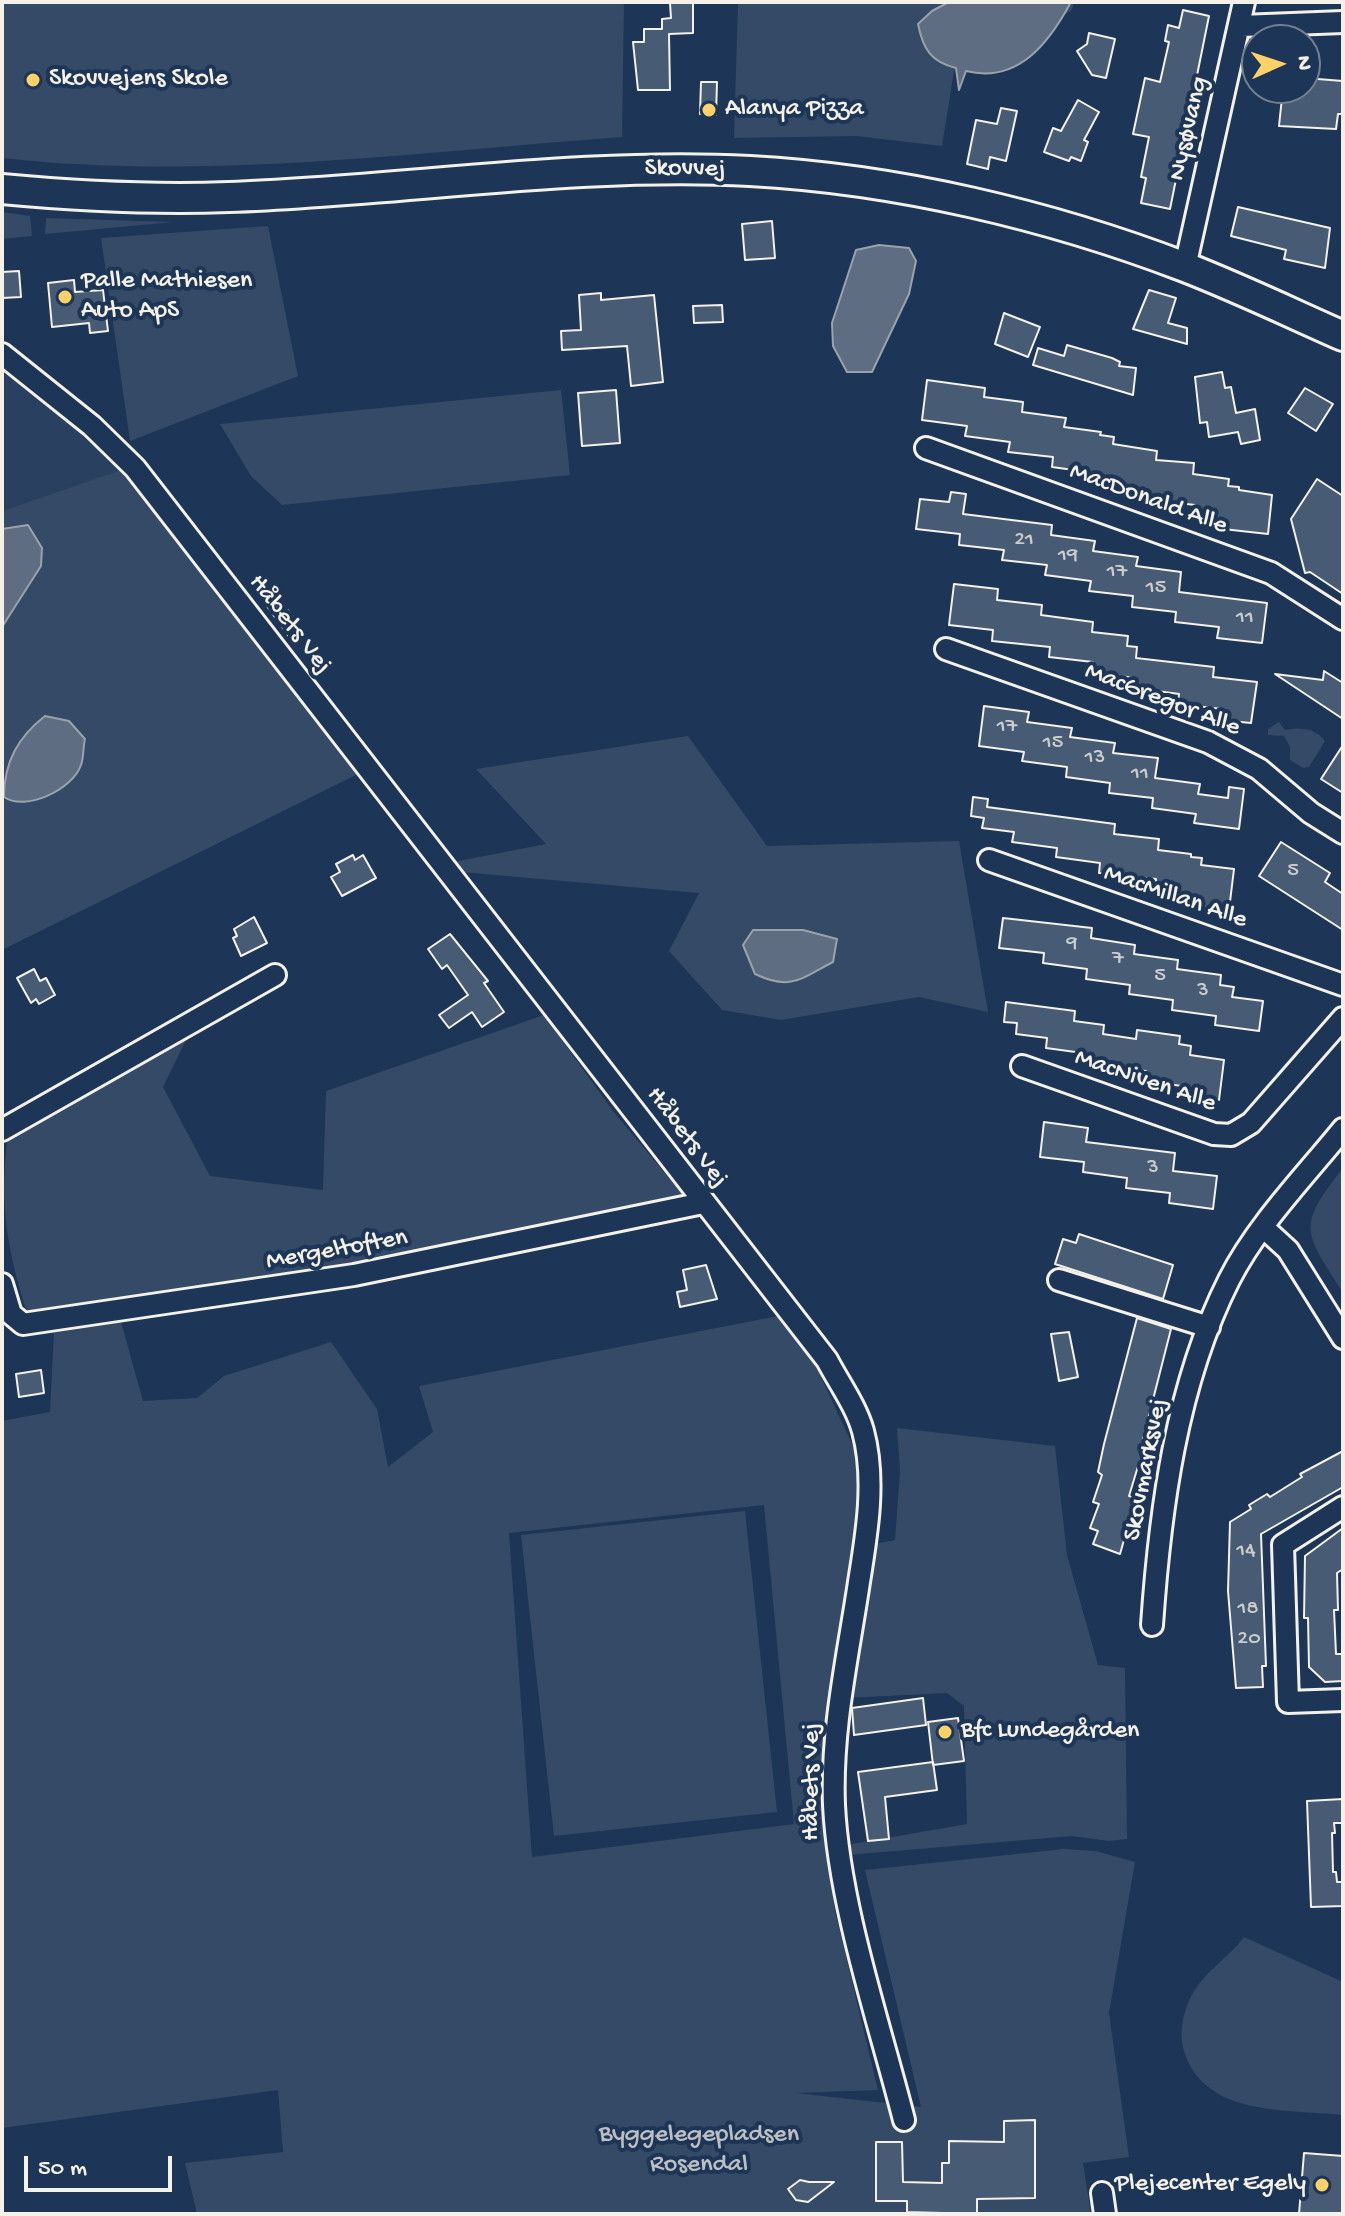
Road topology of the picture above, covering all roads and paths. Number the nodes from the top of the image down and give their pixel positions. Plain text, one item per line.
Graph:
1 (1244, 2) edge
2 (1343, 22) edge
3 (1241, 24) edge
4 (1292, 24) edge
5 (1241, 26) edge
6 (2, 189) edge
7 (1185, 267) junction
8 (1343, 336) edge
9 (2, 354) edge
10 (926, 448) dead end
11 (1343, 619) edge
12 (946, 649) dead end
13 (1343, 833) edge
14 (989, 860) dead end
15 (275, 975) dead end
16 (1343, 985) edge
17 (1343, 1018) edge
18 (1022, 1066) dead end
19 (1343, 1129) edge
20 (2, 1130) edge
21 (703, 1203) junction
22 (1264, 1228) junction
23 (1059, 1280) dead end
24 (2, 1284) edge
25 (1209, 1327) junction
26 (1343, 1338) edge
27 (1343, 1507) edge
28 (1152, 1625) dead end
29 (1343, 1700) edge
30 (904, 2120) dead end
31 (1102, 2193) dead end
32 (1105, 2214) edge

1 - 3 street, Nysøvang
2 - 4 street
5 - 7 street, Nysøvang
6 - 7 street, Skovvej
7 - 8 street, Skovvej
9 - 21 street, Håbets Vej
10 - 11 street, MacDonald Alle
12 - 13 street, MacGregor Alle
14 - 16 street, MacMillan Alle
15 - 20 street
17 - 18 street, MacNiven Alle
19 - 22 street, Skovmarksvej
21 - 24 street, Mergeltoften
21 - 30 street, Håbets Vej
22 - 25 street, Skovmarksvej
22 - 26 street
23 - 25 street
25 - 28 street, Skovmarksvej
27 - 29 street
31 - 32 street

